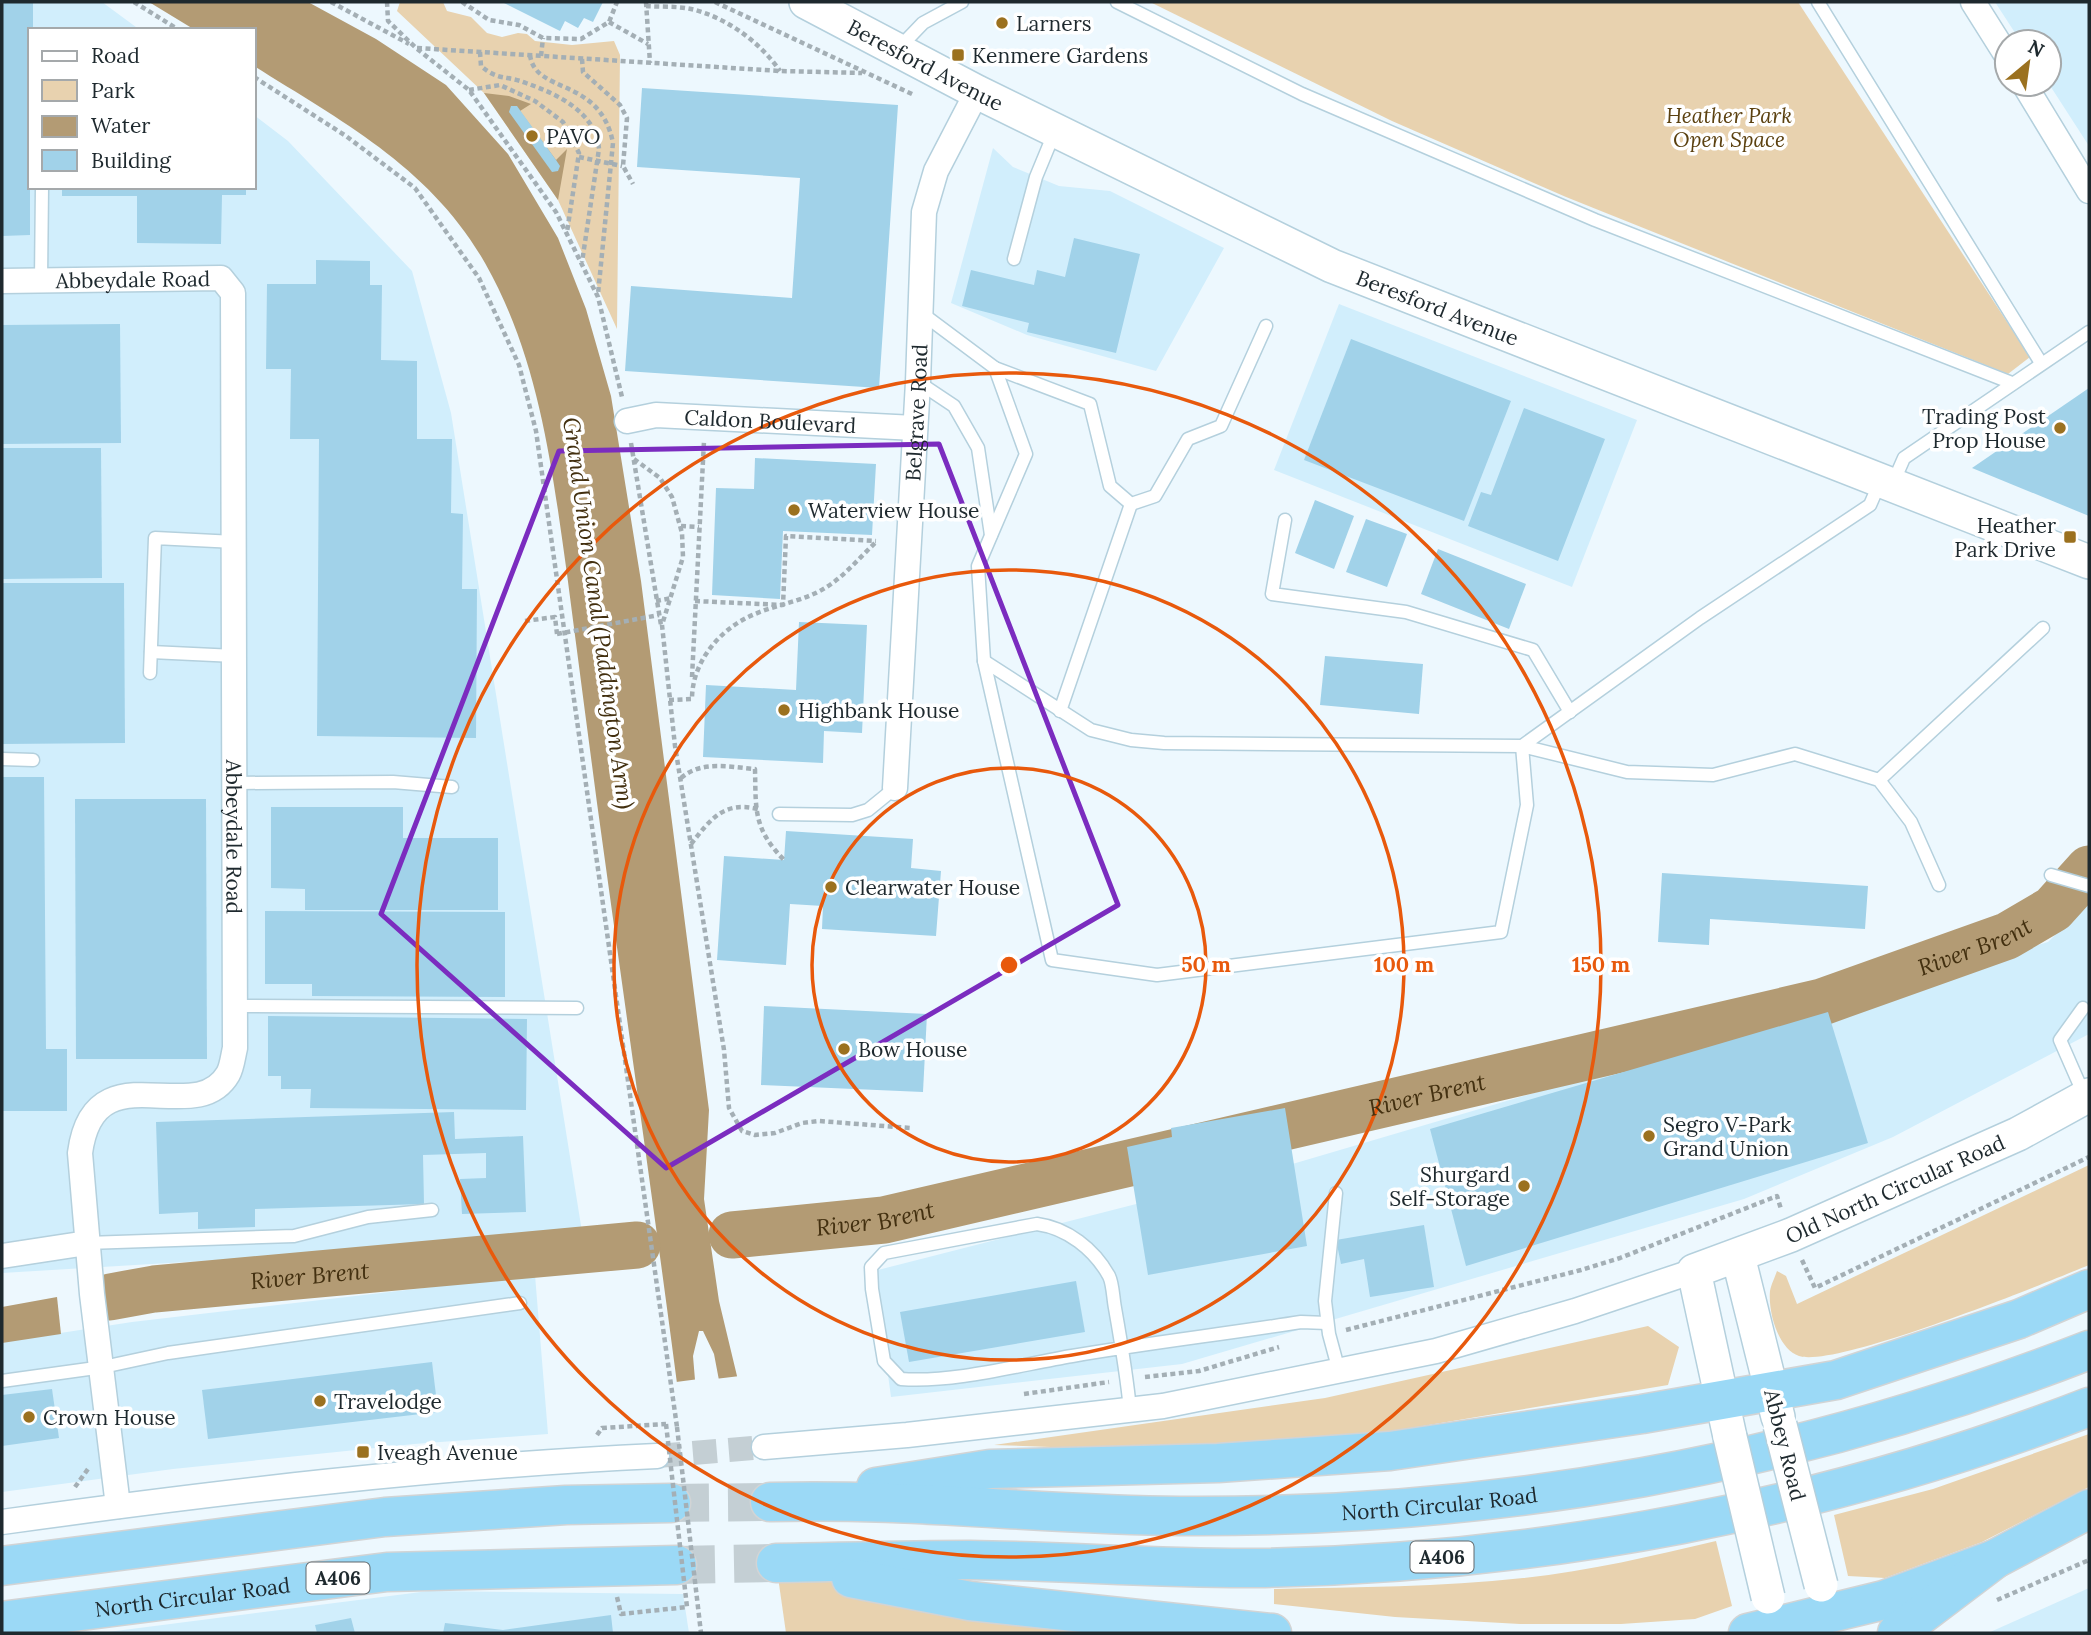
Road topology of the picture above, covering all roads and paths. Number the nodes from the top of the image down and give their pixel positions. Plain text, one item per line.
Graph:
1 (134, 2) edge
2 (331, 2) edge
3 (387, 2) edge
4 (462, 2) edge
5 (617, 2) edge
6 (715, 2) edge
7 (807, 2) edge
8 (962, 2) edge
9 (1118, 2) edge
10 (1973, 2) edge
11 (646, 4) edge
12 (1823, 4) edge
13 (609, 22) junction
14 (176, 28) edge
15 (1993, 34) edge
16 (543, 38) junction
17 (649, 44) junction
18 (416, 48) junction
19 (897, 50) junction
20 (480, 52) junction
21 (530, 55) junction
22 (541, 56) junction
23 (582, 59) junction
24 (650, 63) junction
25 (780, 71) junction
26 (866, 73) junction
27 (256, 78) edge
28 (469, 90) junction
29 (977, 92) junction
30 (2033, 98) edge
31 (923, 99) dead end
32 (1055, 130) junction
33 (579, 158) junction
34 (597, 162) junction
35 (611, 164) junction
36 (623, 166) junction
37 (633, 184) dead end
38 (42, 189) edge
39 (2089, 191) edge
40 (566, 233) junction
41 (1014, 259) dead end
42 (582, 264) junction
43 (41, 280) junction
44 (2, 281) edge
45 (598, 297) junction
46 (919, 311) junction
47 (1266, 326) dead end
48 (2089, 332) edge
49 (2040, 363) junction
50 (995, 368) junction
51 (918, 383) junction
52 (2012, 383) junction
53 (706, 418) junction
54 (627, 421) junction
55 (915, 428) junction
56 (634, 459) junction
57 (1886, 483) junction
58 (1131, 503) junction
59 (1284, 520) dead end
60 (681, 526) junction
61 (699, 527) junction
62 (991, 536) junction
63 (235, 542) junction
64 (2089, 562) edge
65 (672, 598) junction
66 (695, 601) junction
67 (783, 605) junction
68 (525, 621) dead end
69 (662, 625) junction
70 (2043, 628) dead end
71 (150, 652) junction
72 (235, 656) junction
73 (984, 661) junction
74 (150, 673) dead end
75 (692, 681) junction
76 (669, 700) junction
77 (1060, 711) junction
78 (1570, 712) junction
79 (1522, 746) junction
80 (2, 759) edge
81 (33, 760) dead end
82 (680, 779) junction
83 (1878, 779) junction
84 (235, 783) junction
85 (452, 787) dead end
86 (895, 788) joint
87 (756, 808) junction
88 (779, 814) joint
89 (691, 844) junction
90 (783, 860) dead end
91 (2051, 875) dead end
92 (1939, 885) dead end
93 (2089, 886) edge
94 (236, 1006) junction
95 (577, 1008) dead end
96 (2083, 1008) dead end
97 (2087, 1096) edge
98 (910, 1128) dead end
99 (2089, 1157) edge
100 (1336, 1193) dead end
101 (432, 1210) dead end
102 (87, 1243) junction
103 (2, 1256) edge
104 (1738, 1256) junction
105 (1802, 1261) dead end
106 (1694, 1271) junction
107 (2089, 1289) edge
108 (520, 1303) dead end
109 (1327, 1323) junction
110 (2089, 1350) edge
111 (1122, 1351) junction
112 (103, 1367) junction
113 (1339, 1371) junction
114 (2, 1381) edge
115 (1721, 1400) junction
116 (2089, 1407) edge
117 (1775, 1408) junction
118 (1130, 1410) junction
119 (602, 1429) dead end
120 (764, 1447) tunnel mouth
121 (657, 1456) tunnel mouth
122 (671, 1503) tunnel mouth
123 (118, 1506) junction
124 (2089, 1509) edge
125 (2, 1522) edge
126 (1994, 1559) junction
127 (2089, 1560) edge
128 (677, 1565) tunnel mouth
129 (2, 1566) edge
130 (1986, 1605) dead end
131 (1828, 1611) edge
132 (621, 1614) dead end
133 (2, 1621) edge
134 (1767, 1623) edge
135 (701, 1633) edge
136 (1272, 1633) edge
137 (1897, 1633) edge

1 - 14 path
2 - 18 path
3 - 18 path
4 - 16 path
5 - 13 path
6 - 26 path
7 - 19 street, Beresford Avenue
8 - 19 lane
9 - 52 lane
10 - 15 street
11 - 17 path
11 - 25 path
12 - 49 lane
13 - 16 path
13 - 17 path
16 - 22 path
17 - 24 path
18 - 20 path
18 - 28 path
19 - 29 street, Beresford Avenue
20 - 21 path
20 - 34 path
21 - 22 path
21 - 35 path
22 - 23 path
23 - 24 path
23 - 36 path
24 - 25 path
25 - 26 path
26 - 31 path
27 - 135 path, bridge
28 - 33 path
28 - 40 path
29 - 32 street, Beresford Avenue
29 - 46 street, Belgrave Road
30 - 39 street
32 - 41 lane
32 - 57 street, Beresford Avenue
33 - 34 path
33 - 40 path
34 - 35 path
34 - 42 path
35 - 36 path
35 - 45 path
36 - 37 path
38 - 43 lane
40 - 42 path
42 - 45 path
43 - 44 street, Abbeydale Road
43 - 63 street, Abbeydale Road
45 - 54 path
46 - 50 lane
46 - 51 street, Belgrave Road
47 - 58 lane
48 - 49 lane
49 - 52 lane
50 - 58 lane
50 - 62 lane
51 - 55 street, Belgrave Road
51 - 62 lane
52 - 57 lane
53 - 54 street, Caldon Boulevard
53 - 55 street, Caldon Boulevard
53 - 61 path
54 - 56 path
55 - 86 street, Belgrave Road
56 - 60 path
56 - 69 path
57 - 64 street, Beresford Avenue
57 - 78 lane
58 - 77 lane
59 - 78 lane
60 - 61 path
60 - 65 path
61 - 66 path
62 - 73 lane
63 - 71 lane
63 - 72 street, Abbeydale Road
65 - 68 path, bridge
65 - 69 path
66 - 67 path
66 - 75 path
67 - 67 path
67 - 75 path
69 - 76 path
70 - 83 lane
71 - 72 lane
71 - 74 lane
72 - 84 street, Abbeydale Road
73 - 77 lane
73 - 79 lane
75 - 76 path
76 - 82 path
77 - 79 lane
78 - 79 lane
79 - 83 lane
80 - 81 lane
82 - 87 path
82 - 89 path
83 - 92 lane
84 - 85 lane
84 - 94 street, Abbeydale Road
86 - 88 lane
87 - 88 path
87 - 89 path
87 - 90 path
89 - 98 path
91 - 93 lane
94 - 95 lane
94 - 102 street, Abbeydale Road
96 - 97 lane
97 - 104 street, Old North Circular Road
99 - 105 path
100 - 109 lane
101 - 102 lane
102 - 103 street
102 - 112 street, Abbeydale Road
104 - 106 street, Old North Circular Road
104 - 117 street, Abbey Road
106 - 113 street
106 - 115 street
107 - 117 highway
108 - 112 lane
109 - 111 lane
109 - 113 lane
110 - 115 highway, North Circular Road
111 - 111 lane
111 - 118 lane
112 - 114 lane
112 - 123 street, Abbeydale Road
113 - 118 street
115 - 117 highway
115 - 134 street, bridge
116 - 136 highway, A406
117 - 131 street, Abbey Road, bridge
118 - 120 street
119 - 132 path, bridge
121 - 123 street
122 - 129 highway
123 - 125 street
124 - 126 highway
126 - 131 highway
126 - 137 highway
127 - 130 path
128 - 133 highway, North Circular Road / A406
131 - 134 highway

